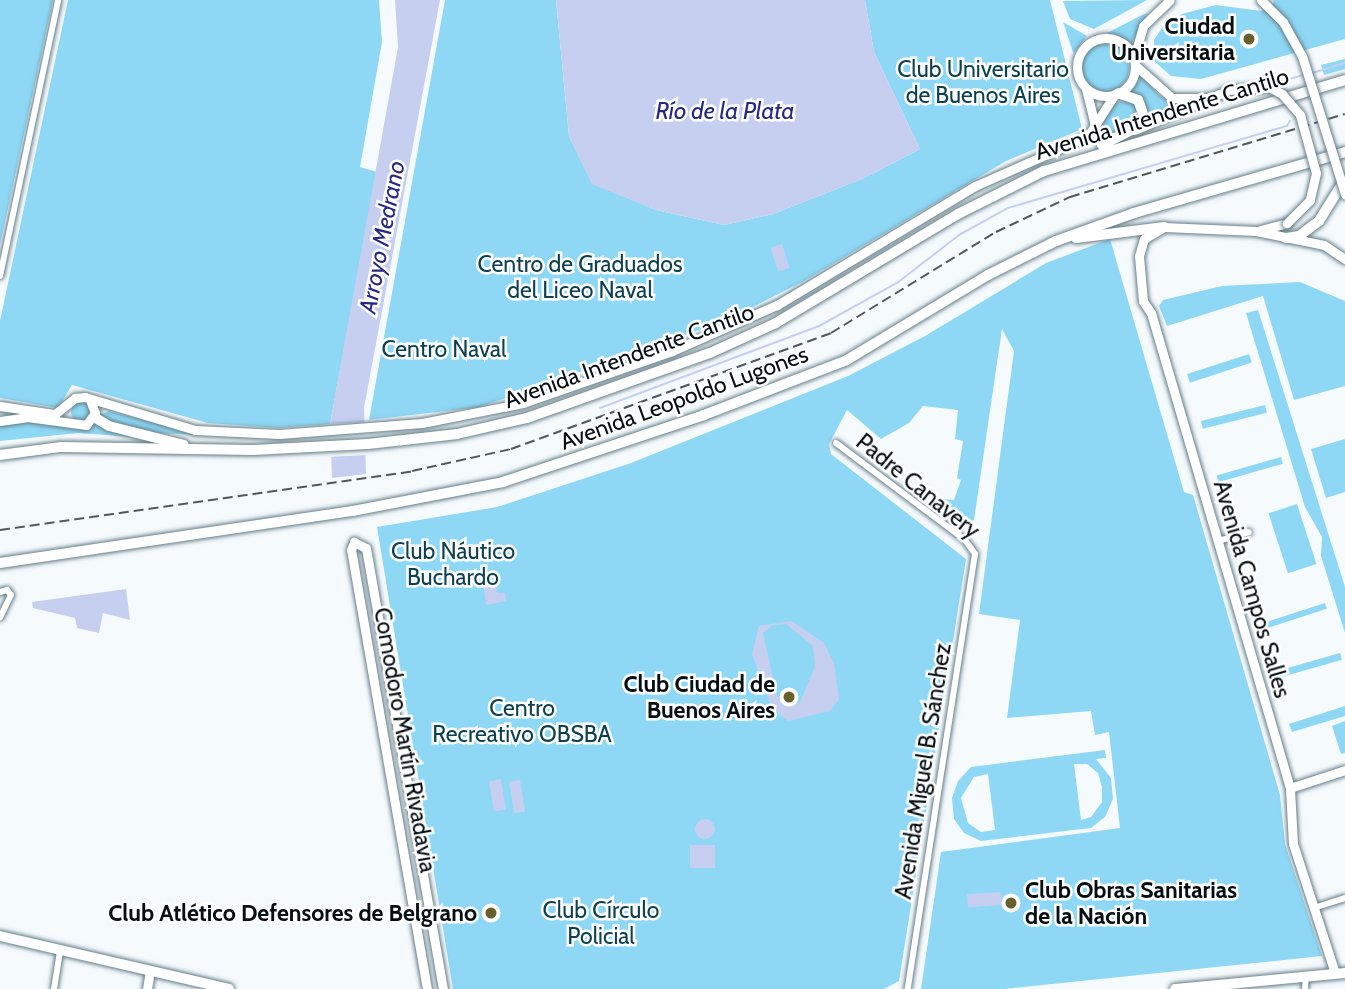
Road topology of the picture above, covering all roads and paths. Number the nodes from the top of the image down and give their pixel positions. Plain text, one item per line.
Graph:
1 (58, 0) edge
2 (1170, 0) edge
3 (1261, 0) edge
4 (1134, 62) junction
5 (1345, 80) edge
6 (1085, 87) junction
7 (1117, 94) junction
8 (1210, 98) junction
9 (1094, 130) junction
10 (1125, 134) junction
11 (1345, 152) edge
12 (1078, 158) junction
13 (1345, 179) edge
14 (1345, 194) edge
15 (1164, 227) junction
16 (1256, 231) junction
17 (1286, 238) junction
18 (1056, 241) junction
19 (1345, 259) edge
20 (0, 276) edge
21 (90, 400) junction
22 (0, 406) edge
23 (67, 407) junction
24 (113, 408) junction
25 (95, 415) junction
26 (0, 421) edge
27 (75, 424) junction
28 (836, 443) dead end
29 (197, 449) junction
30 (0, 455) edge
31 (1249, 532) dead end
32 (1218, 541) junction
33 (975, 559) joint
34 (0, 563) edge
35 (0, 592) edge
36 (1, 608) edge
37 (0, 618) edge
38 (394, 710) junction
39 (381, 713) junction
40 (1345, 770) edge
41 (1290, 788) junction
42 (1345, 898) edge
43 (1317, 907) junction
44 (0, 936) edge
45 (60, 950) junction
46 (150, 971) junction
47 (1340, 973) edge
48 (1306, 976) junction
49 (1208, 987) edge
50 (54, 989) edge
51 (147, 989) edge
52 (229, 989) edge
53 (427, 989) edge
54 (443, 989) edge
55 (908, 989) edge
56 (1175, 989) edge
57 (1305, 989) edge

1 - 20 street
2 - 4 street
3 - 14 street, bridge
4 - 6 street
4 - 7 street
4 - 8 street
5 - 12 highway, Avenida Intendente Cantilo
6 - 7 street
6 - 9 street, Avenida Intendente Cantilo
7 - 9 street, Avenida Intendente Cantilo
7 - 10 highway
8 - 10 highway
8 - 16 street, bridge
9 - 24 street, Avenida Intendente Cantilo
10 - 12 highway
11 - 18 highway, Avenida Leopoldo Lugones
12 - 29 highway, Avenida Intendente Cantilo
13 - 17 highway
15 - 16 street
15 - 18 highway
15 - 32 street, Avenida Campos Salles
16 - 17 street
17 - 19 street
18 - 34 highway, Avenida Leopoldo Lugones
21 - 23 street
21 - 24 street, Avenida Intendente Cantilo
21 - 25 street
22 - 23 street
23 - 27 street
24 - 25 street, Avenida Intendente Cantilo
25 - 27 street
25 - 29 highway
26 - 27 street
28 - 33 street, Padre Canavery
29 - 30 highway, Avenida Intendente Cantilo
31 - 32 street
32 - 41 street, Avenida Campos Salles
33 - 55 street, Avenida Miguel B. Sánchez
35 - 36 street
36 - 37 street
38 - 39 street
38 - 39 street, Comodoro Martín Rivadavia
38 - 54 street, Comodoro Martín Rivadavia
39 - 53 street, Comodoro Martín Rivadavia
40 - 41 street
41 - 43 street, Avenida Campos Salles
42 - 43 street
43 - 47 street, Avenida Campos Salles
44 - 45 main road
45 - 46 main road
45 - 50 street
46 - 51 street
46 - 52 main road
47 - 48 main road
48 - 49 main road
48 - 57 street
49 - 56 main road

